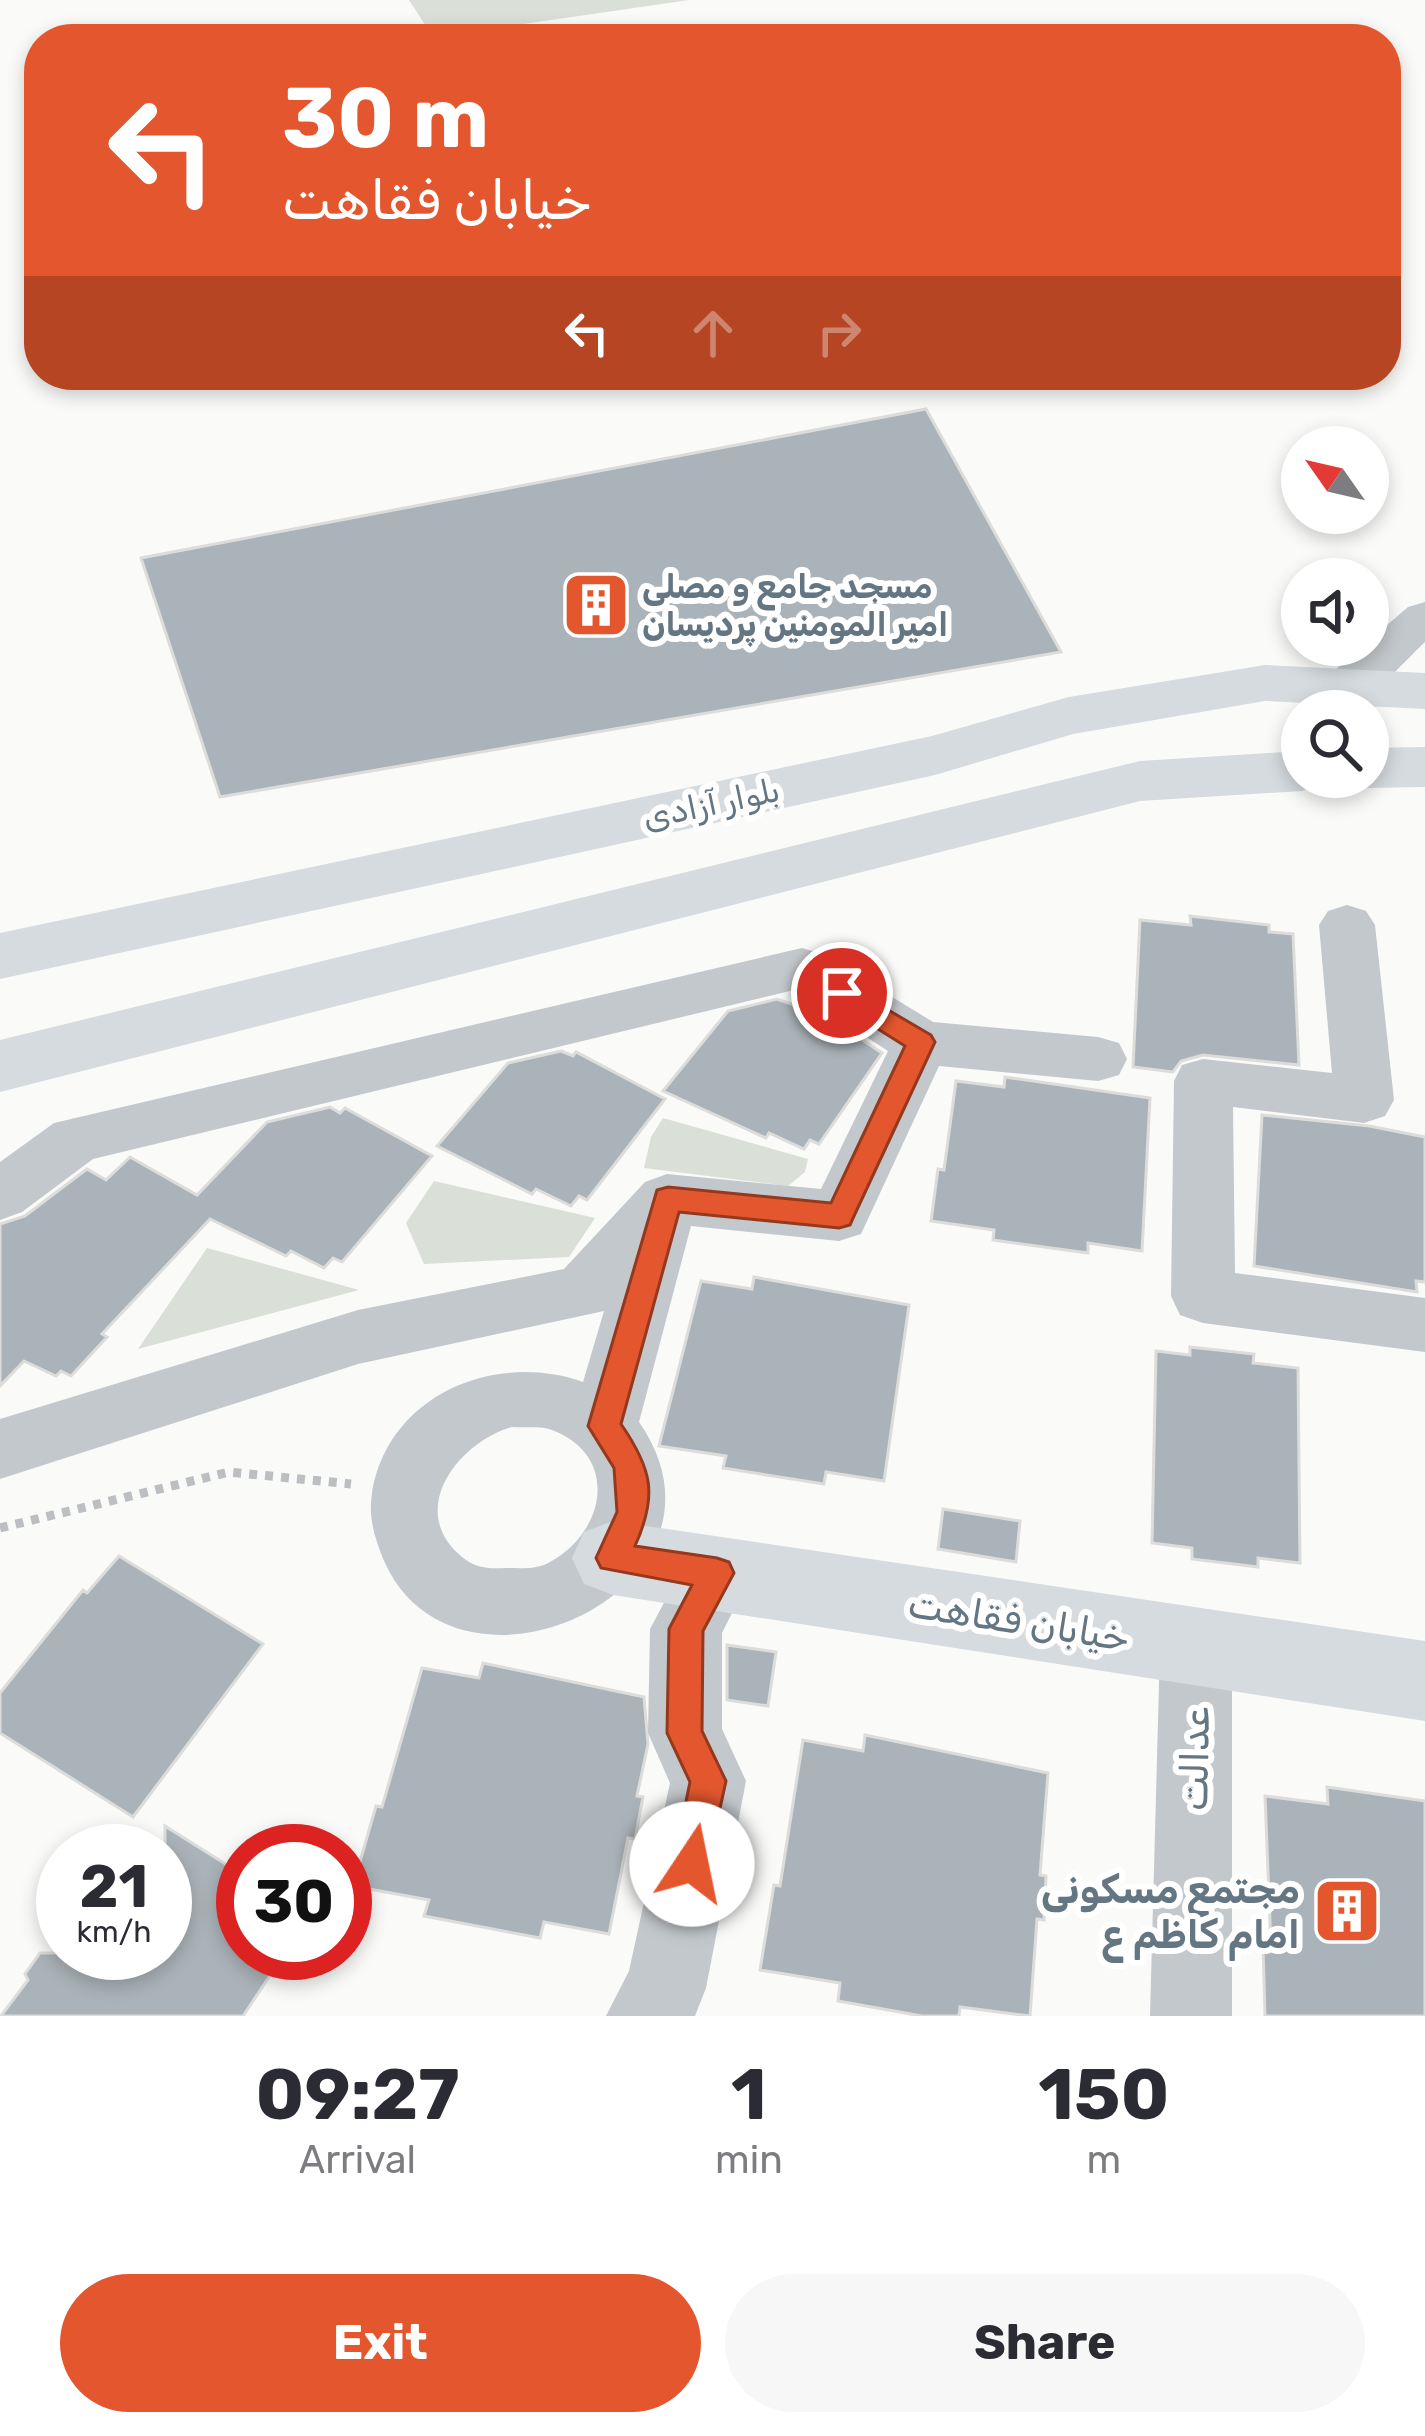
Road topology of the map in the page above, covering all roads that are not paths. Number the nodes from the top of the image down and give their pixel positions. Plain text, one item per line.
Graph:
1 (1425, 617) edge
2 (1345, 687) junction
3 (1425, 691) edge
4 (1425, 767) edge
5 (1389, 768) edge
6 (1281, 772) edge
7 (1347, 925) dead end
8 (0, 956) edge
9 (921, 1042) junction
10 (1098, 1059) dead end
11 (0, 1066) edge
12 (0, 1195) edge
13 (668, 1199) junction
14 (1425, 1325) edge
15 (604, 1426) junction
16 (0, 1450) edge
17 (613, 1558) junction
18 (717, 1573) junction
19 (1196, 1647) junction
20 (1425, 1681) edge
21 (646, 2016) edge
22 (1191, 2016) edge

1 - 2 street
2 - 3 main road, بلوار آزادی
2 - 8 main road, بلوار آزادی
4 - 5 main road
6 - 11 main road
7 - 14 street
9 - 10 street
9 - 12 street
9 - 13 street
13 - 15 street
13 - 16 street
15 - 17 street
15 - 17 street
17 - 18 main road, خیابان فقاهت
18 - 19 main road, خیابان فقاهت
18 - 21 street
19 - 20 main road, خیابان فقاهت
19 - 22 street, عدالت

